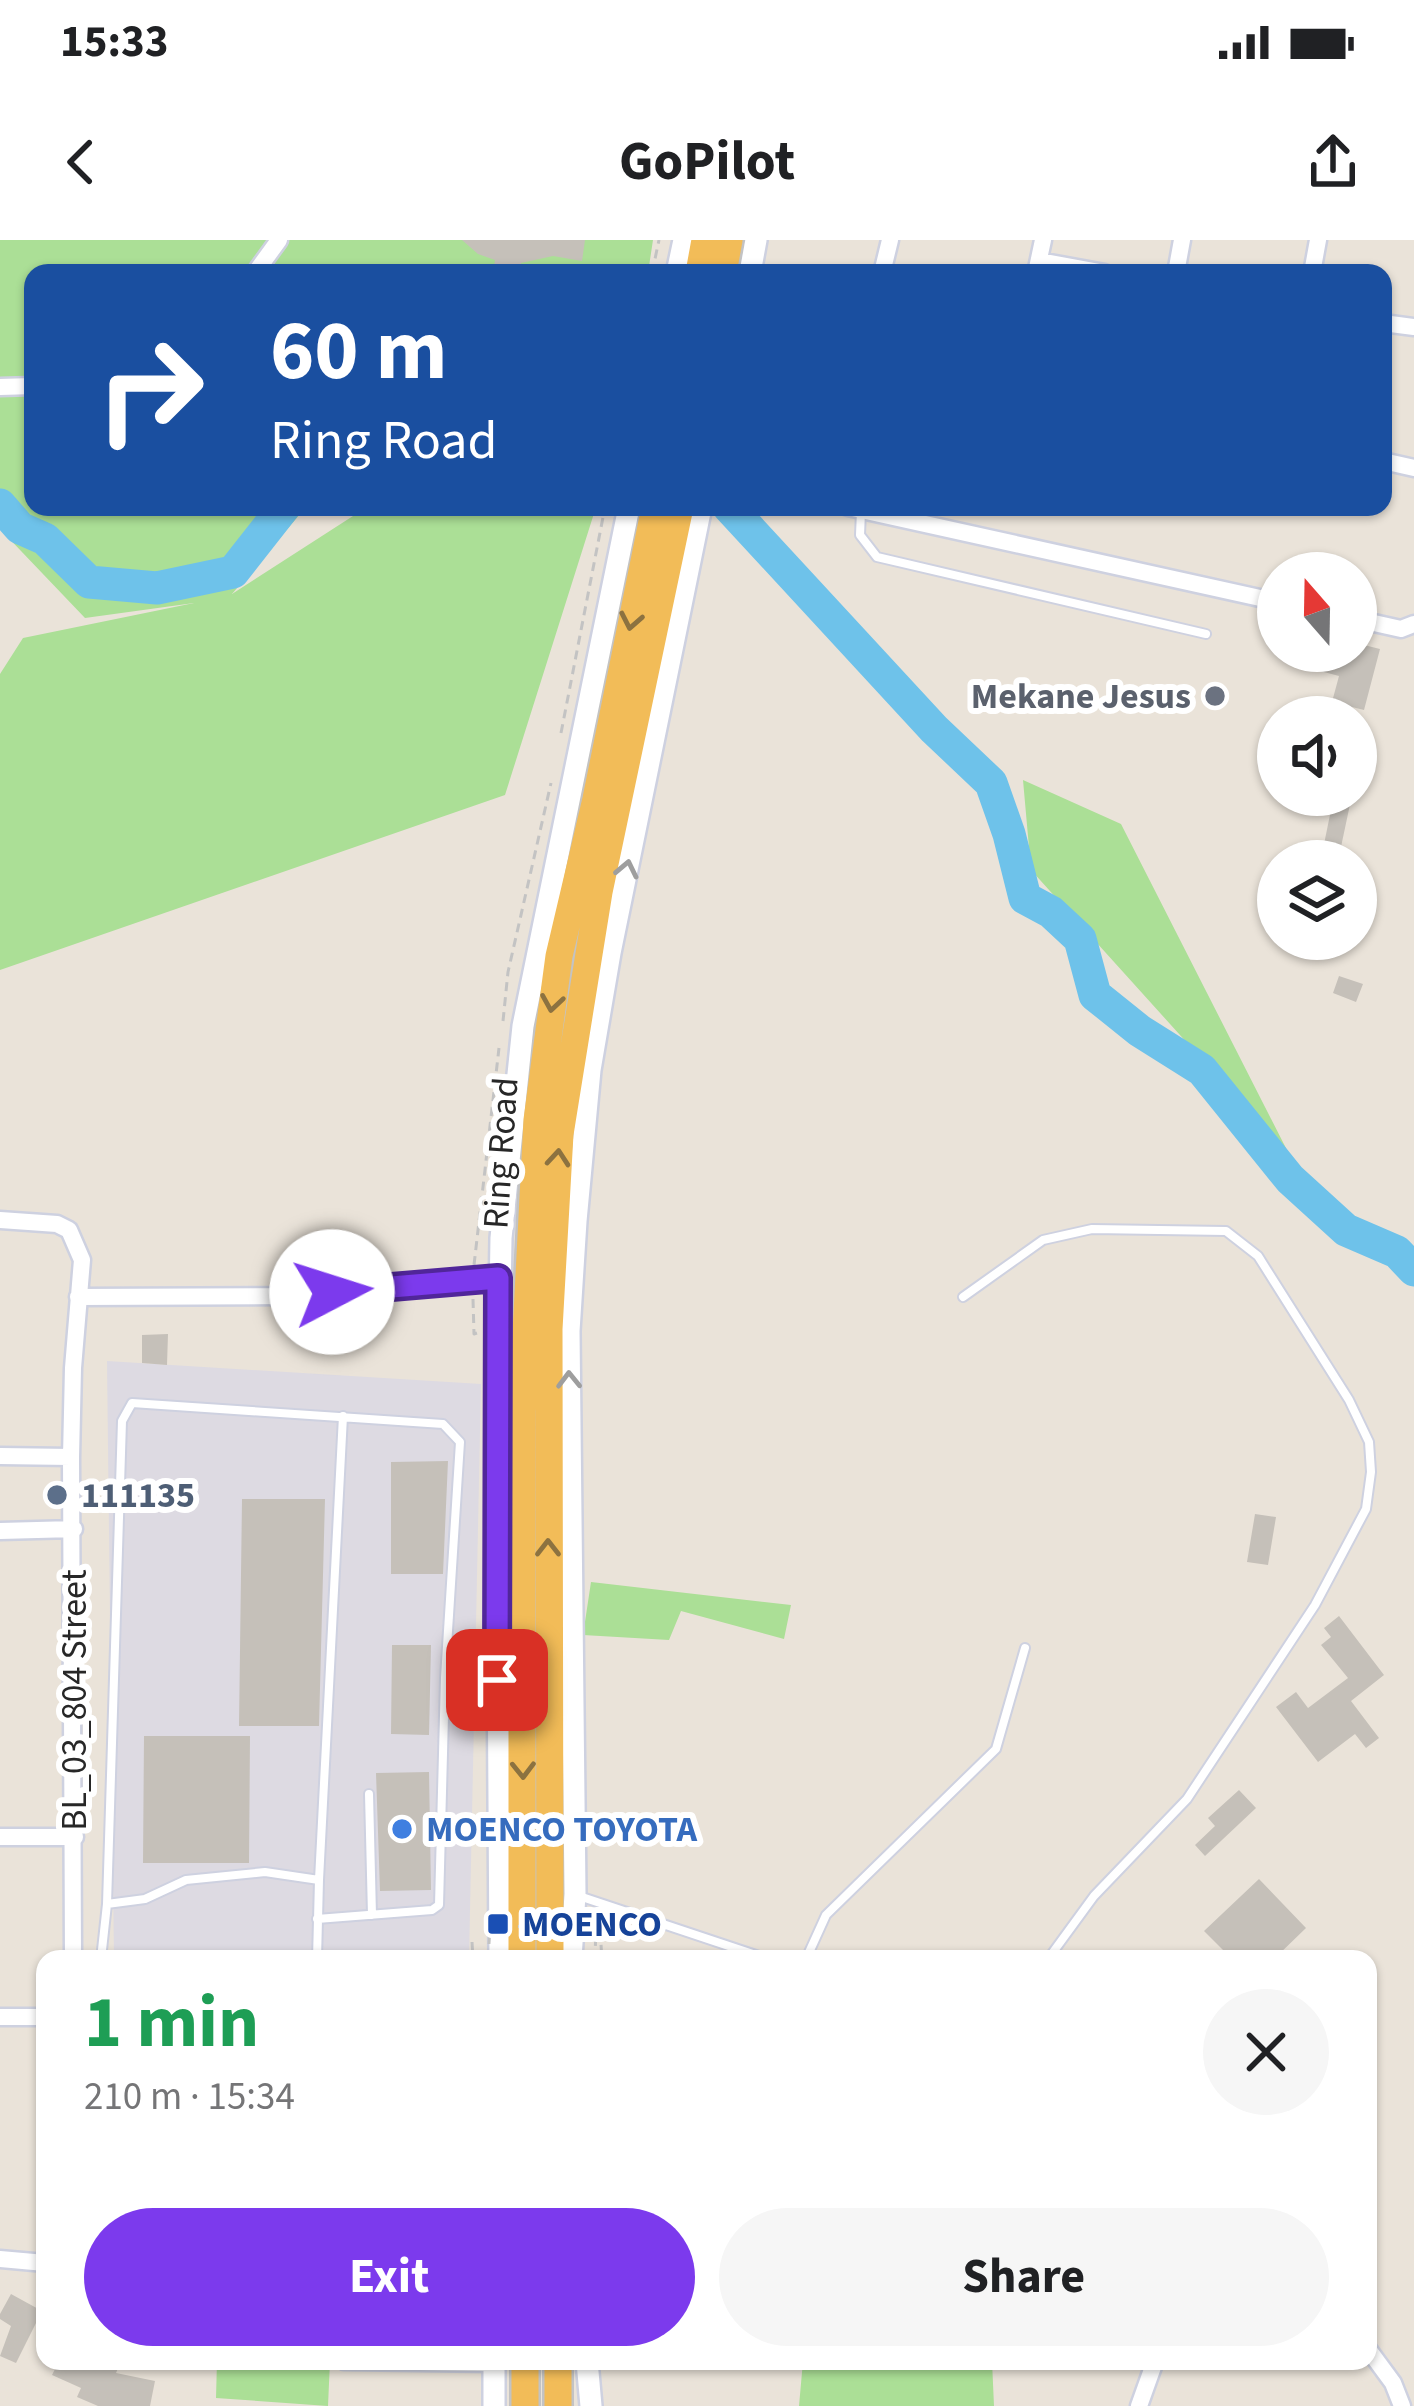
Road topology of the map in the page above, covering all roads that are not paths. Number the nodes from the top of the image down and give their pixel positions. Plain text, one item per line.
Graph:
1 (627, 516) edge
2 (653, 516) edge
3 (692, 516) edge
4 (692, 516) edge
5 (856, 516) edge
6 (891, 516) edge
7 (1257, 597) edge
8 (1377, 624) edge
9 (1414, 624) edge
10 (1206, 634) dead end
11 (0, 1220) edge
12 (498, 1278) junction
13 (78, 1297) junction
14 (963, 1298) dead end
15 (343, 1416) junction
16 (0, 1456) edge
17 (71, 1457) junction
18 (74, 1529) junction
19 (0, 1531) edge
20 (1025, 1648) dead end
21 (369, 1795) dead end
22 (0, 1837) edge
23 (75, 1837) junction
24 (319, 1880) junction
25 (575, 1894) junction
26 (107, 1904) junction
27 (372, 1915) junction
28 (317, 1919) junction
29 (74, 1950) edge
30 (102, 1950) edge
31 (317, 1950) edge
32 (500, 1950) edge
33 (522, 1950) edge
34 (550, 1950) edge
35 (572, 1950) edge
36 (741, 1950) edge
37 (810, 1950) edge
38 (1055, 1950) edge
39 (0, 2017) edge
40 (36, 2018) edge
41 (0, 2259) edge
42 (36, 2262) edge
43 (1377, 2361) edge
44 (494, 2370) edge
45 (525, 2370) edge
46 (558, 2370) edge
47 (588, 2370) edge
48 (1155, 2370) edge
49 (494, 2406) edge
50 (525, 2406) edge
51 (557, 2406) edge
52 (591, 2406) edge
53 (1139, 2406) edge
54 (1402, 2406) edge

1 - 12 street, Ring Road
2 -> 33 highway, Ring Road
25 -> 3 street, Ring Road
34 -> 4 highway, Ring Road
5 - 10 lane
6 - 7 street
8 - 9 street
11 - 13 street, BL_03_804 Street
12 - 13 street
12 - 32 street, Ring Road
13 - 17 street, BL_03_804 Street
14 - 38 lane
15 - 24 lane
15 - 26 lane
15 - 27 lane
16 - 17 street
17 - 18 street, BL_03_804 Street
18 - 19 street
18 - 23 street, BL_03_804 Street
20 - 37 lane
21 - 27 lane
22 - 23 street
23 - 29 street, BL_03_804 Street
24 - 26 lane
24 - 28 lane
25 - 35 street, Ring Road
25 - 36 lane
26 - 30 lane
27 - 28 lane
28 - 31 lane
39 - 40 street
41 - 42 street
43 - 54 street
44 - 49 street
45 - 50 highway
46 - 51 highway
47 - 52 street
48 - 53 street

